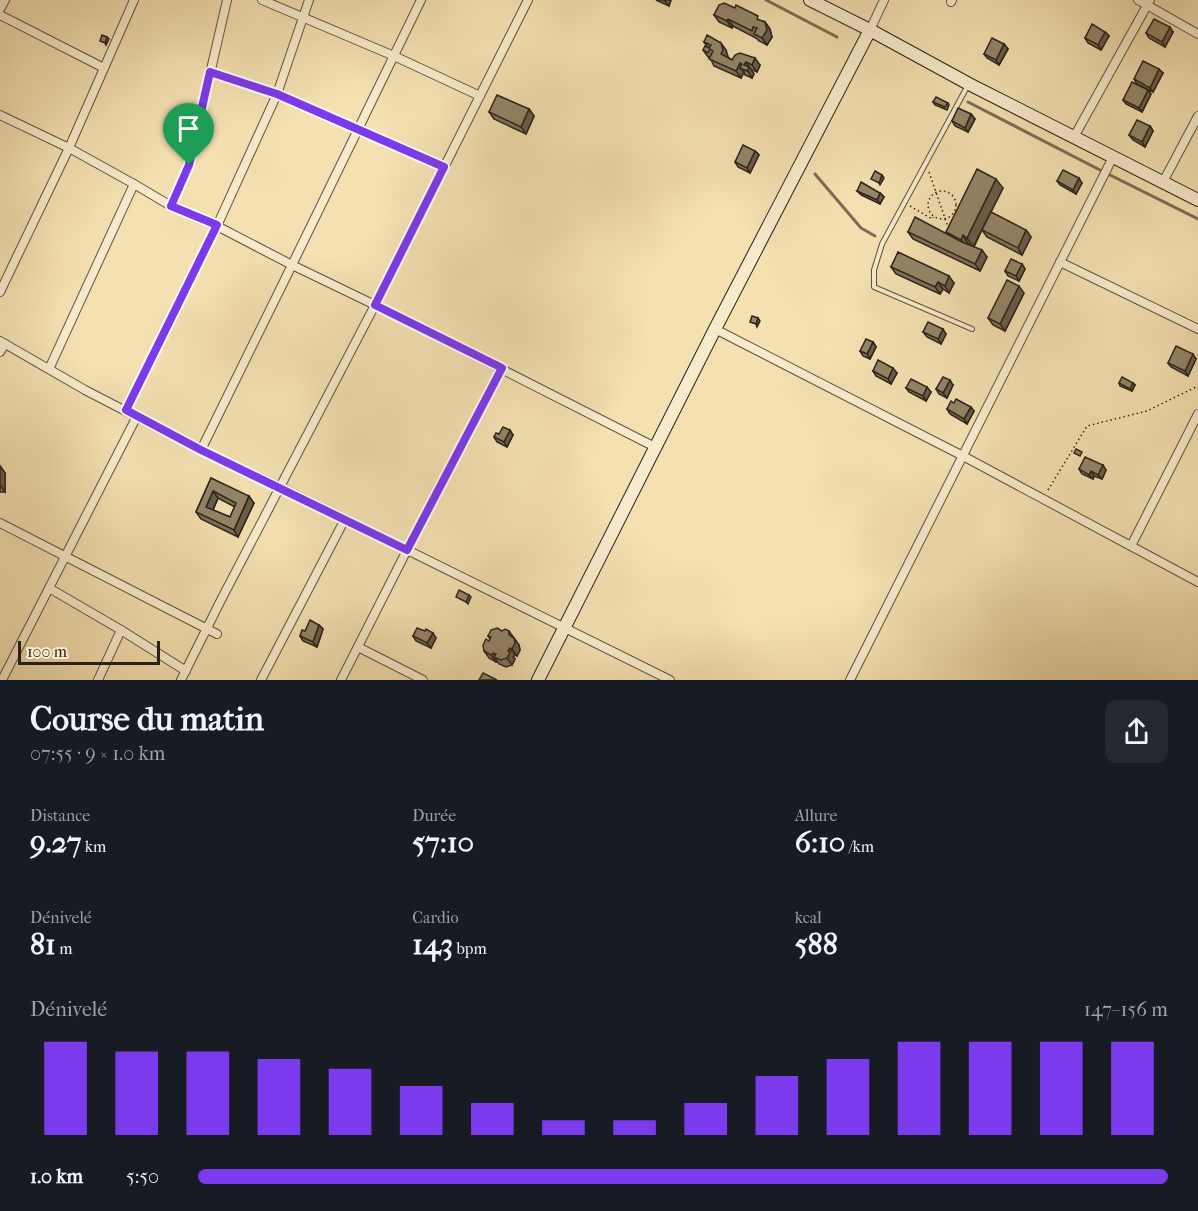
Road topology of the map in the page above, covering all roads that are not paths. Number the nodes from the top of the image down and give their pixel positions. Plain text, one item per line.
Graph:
1 (4, 0) edge
2 (134, 0) edge
3 (227, 0) edge
4 (262, 0) edge
5 (309, 0) edge
6 (421, 0) edge
7 (528, 0) edge
8 (810, 0) edge
9 (884, 0) edge
10 (1138, 0) edge
11 (1149, 3) edge
12 (0, 9) edge
13 (0, 15) edge
14 (303, 16) junction
15 (870, 30) junction
16 (1198, 34) edge
17 (394, 56) junction
18 (104, 68) junction
19 (210, 72) junction
20 (969, 84) junction
21 (277, 94) junction
22 (480, 96) junction
23 (0, 115) edge
24 (1198, 116) edge
25 (359, 129) junction
26 (1074, 137) junction
27 (69, 148) junction
28 (1113, 157) junction
29 (444, 167) junction
30 (1162, 182) junction
31 (134, 184) junction
32 (1198, 200) edge
33 (171, 206) junction
34 (217, 225) junction
35 (1060, 262) junction
36 (292, 265) junction
37 (0, 292) edge
38 (375, 305) junction
39 (715, 329) junction
40 (972, 329) dead end
41 (1198, 329) edge
42 (2, 346) edge
43 (502, 368) junction
44 (49, 369) junction
45 (126, 410) junction
46 (1198, 414) edge
47 (137, 416) junction
48 (655, 447) junction
49 (201, 450) junction
50 (963, 456) junction
51 (280, 487) junction
52 (345, 519) junction
53 (0, 523) edge
54 (1131, 546) junction
55 (407, 550) junction
56 (65, 557) junction
57 (1198, 582) edge
58 (49, 588) junction
59 (564, 628) junction
60 (206, 629) junction
61 (121, 630) junction
62 (217, 634) dead end
63 (358, 647) junction
64 (186, 671) junction
65 (2, 680) edge
66 (98, 680) edge
67 (181, 680) edge
68 (261, 680) edge
69 (341, 680) edge
70 (423, 680) edge
71 (538, 680) edge
72 (670, 680) edge
73 (850, 680) edge

1 - 12 street
2 - 18 street
3 - 19 street
4 - 14 street
5 - 14 street
6 - 17 street
7 - 22 street
8 - 15 street
9 - 15 street
10 - 11 street
11 - 16 street
11 - 26 street
13 - 18 street
14 - 17 street
14 - 21 street
15 - 20 street
15 - 39 street
17 - 22 street
17 - 25 street
18 - 27 street
19 - 21 street
19 - 33 street
20 - 26 street
20 - 40 lane
21 - 25 street
21 - 34 street
22 - 29 street
23 - 27 street
24 - 30 street
25 - 29 street
25 - 36 street
26 - 28 street
27 - 31 street
27 - 37 street
28 - 30 street
28 - 35 street
29 - 38 street
30 - 32 street
31 - 33 street
31 - 44 street
33 - 34 street
34 - 36 street
34 - 45 street
35 - 41 street
35 - 50 street
36 - 38 street
36 - 49 street
38 - 43 street
38 - 51 street
39 - 48 street
39 - 50 street
42 - 44 street
43 - 48 street
43 - 55 street
44 - 45 street
45 - 47 street
46 - 54 street
47 - 49 street
47 - 56 street
48 - 59 street
49 - 51 street
50 - 54 street
50 - 73 street
51 - 52 street
51 - 60 street
52 - 55 street
52 - 68 street
53 - 56 street
54 - 57 street
55 - 59 street
55 - 63 street
56 - 58 street
56 - 60 street
58 - 61 street
58 - 65 street
59 - 71 street
59 - 72 street
60 - 62 street
60 - 64 street
61 - 64 street
61 - 66 street
63 - 69 street
63 - 70 street
64 - 67 street

